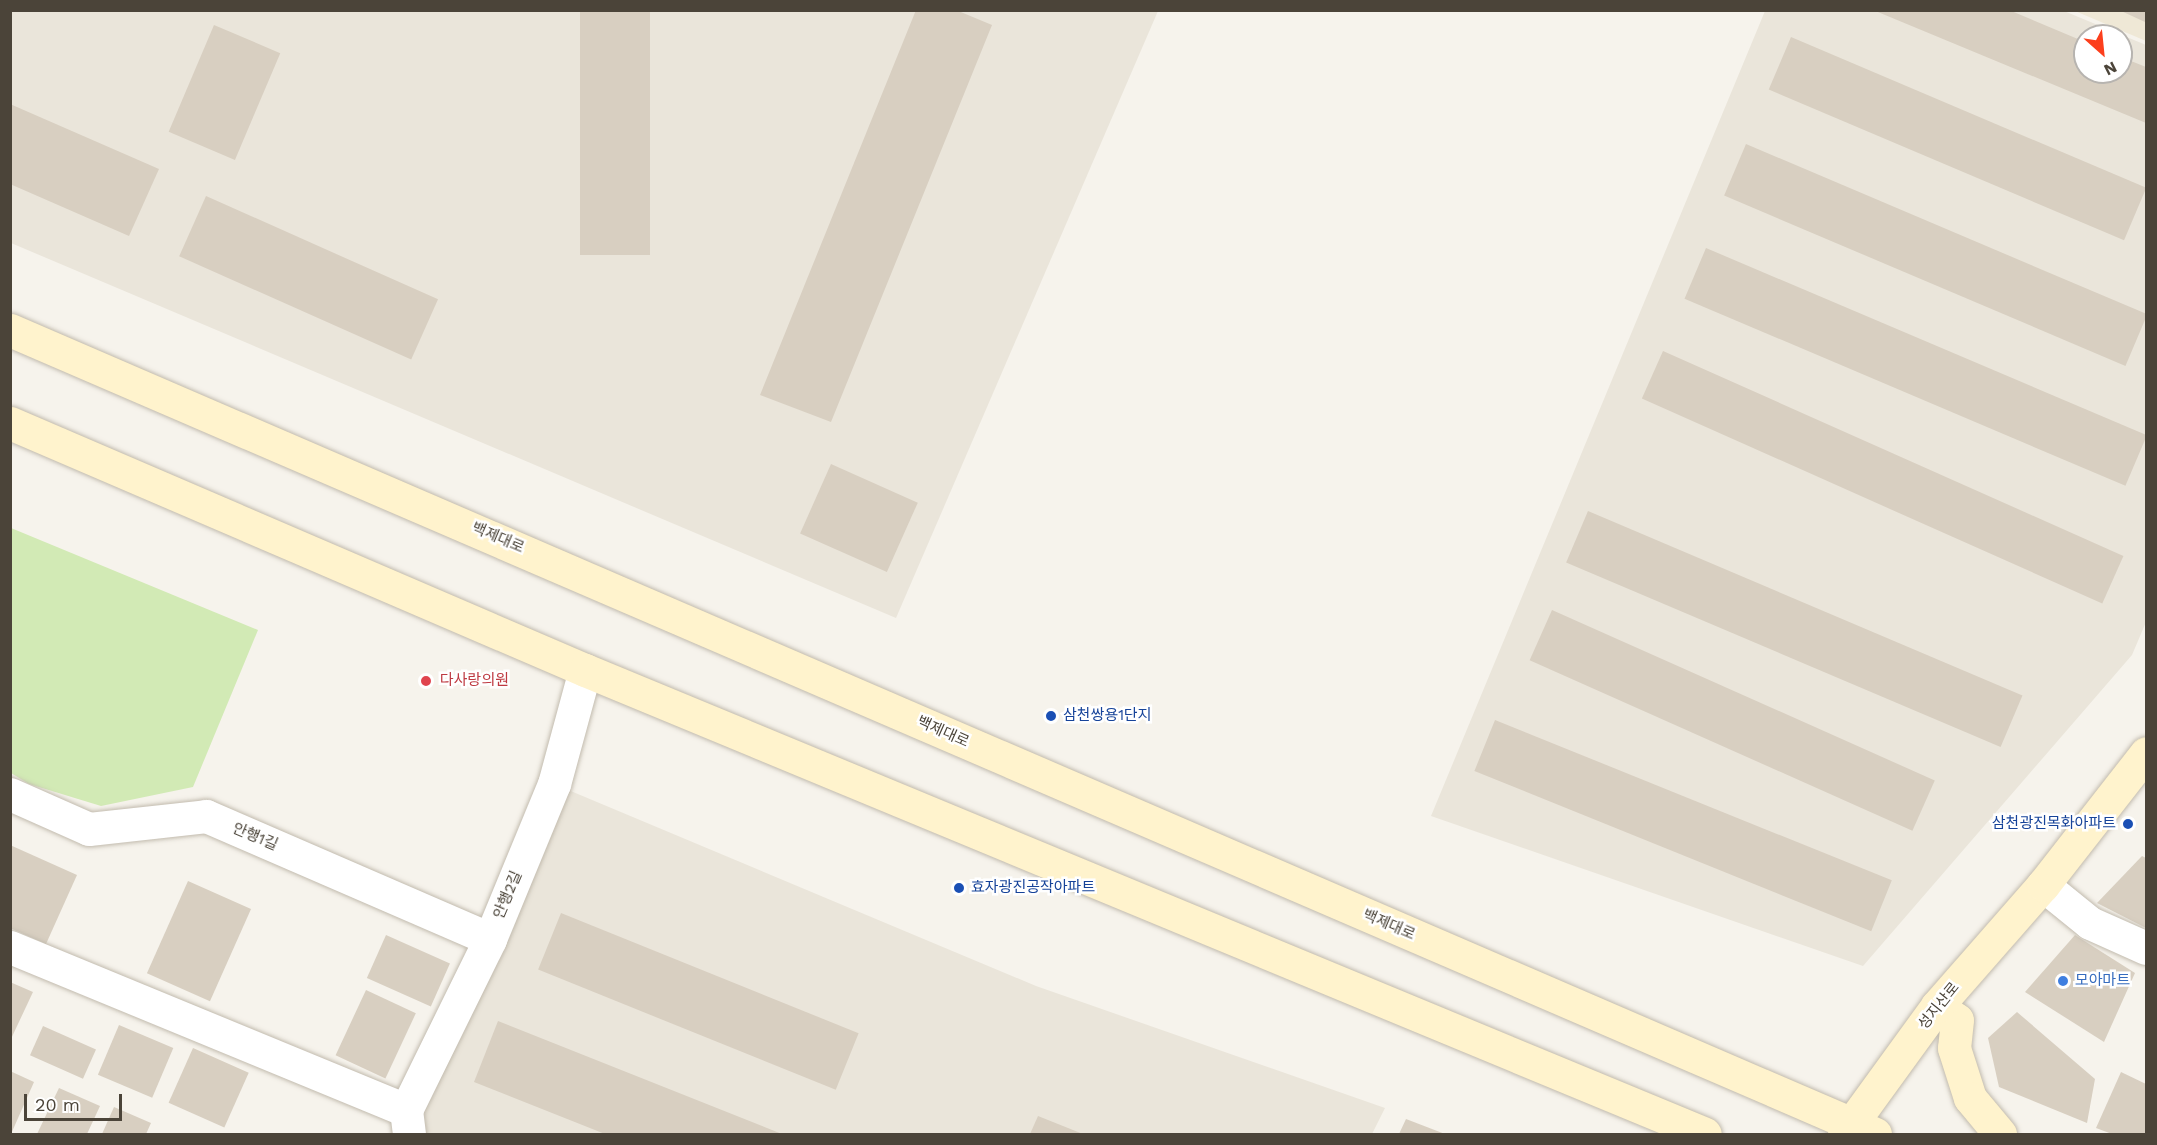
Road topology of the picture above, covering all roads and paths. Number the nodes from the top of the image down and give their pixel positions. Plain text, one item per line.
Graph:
1 (10, 330) edge
2 (10, 423) edge
3 (585, 670) junction
4 (2146, 753) edge
5 (10, 794) edge
6 (2043, 885) junction
7 (490, 939) junction
8 (10, 947) edge
9 (2146, 948) edge
10 (1937, 1006) junction
11 (407, 1122) edge
12 (1856, 1131) edge
13 (1705, 1134) edge
14 (2000, 1134) edge

1 - 12 street, 백제대로
2 - 3 street
3 - 7 street, 안행2길
3 - 13 street
4 - 6 street, 성지산로
5 - 7 street, 안행1길
6 - 9 street
6 - 10 street, 성지산로
7 - 11 street, 안행2길
8 - 11 street, 안행2길
10 - 12 street, 성지산로
10 - 14 street

